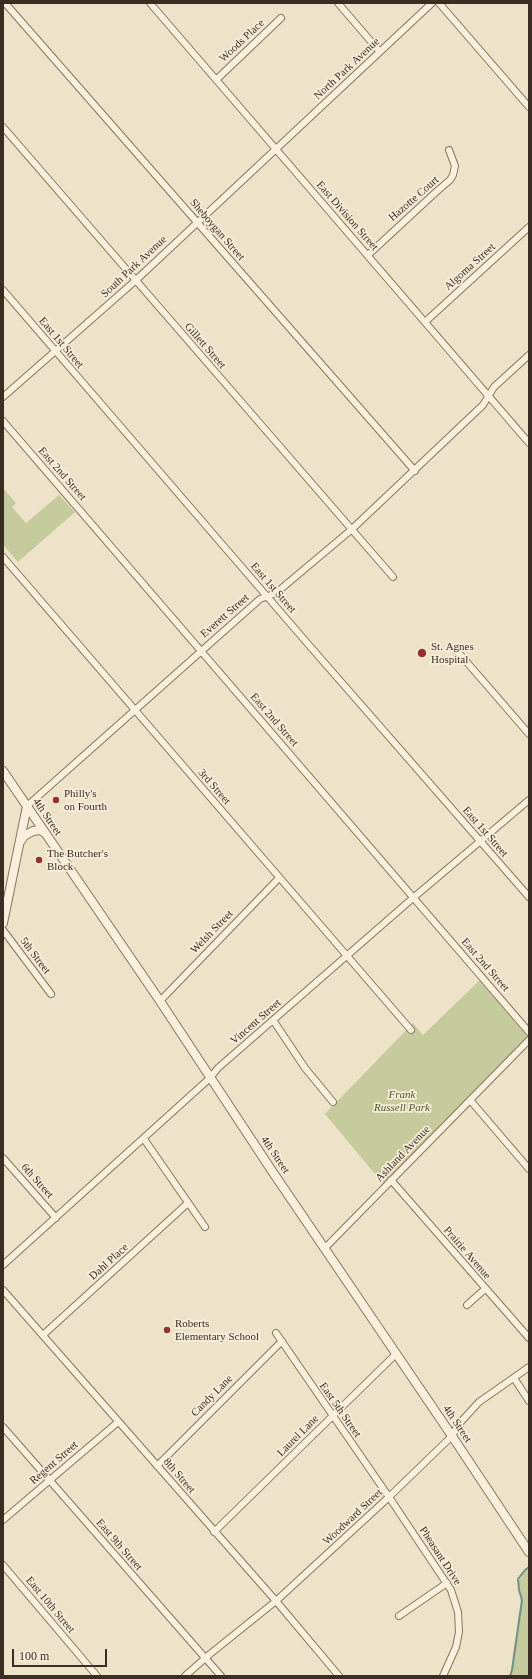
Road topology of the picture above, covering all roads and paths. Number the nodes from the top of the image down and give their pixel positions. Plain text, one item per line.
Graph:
1 (5, 3) edge
2 (150, 3) edge
3 (338, 3) edge
4 (432, 3) edge
5 (439, 3) edge
6 (281, 18) dead end
7 (380, 52) junction
8 (217, 79) junction
9 (529, 107) edge
10 (3, 127) edge
11 (276, 149) junction
12 (449, 150) dead end
13 (197, 222) junction
14 (529, 227) edge
15 (368, 255) junction
16 (135, 281) junction
17 (3, 290) edge
18 (425, 322) junction
19 (55, 351) junction
20 (529, 355) edge
21 (489, 394) junction
22 (3, 397) edge
23 (3, 421) edge
24 (529, 443) edge
25 (415, 471) junction
26 (351, 530) junction
27 (3, 557) edge
28 (393, 578) dead end
29 (268, 597) junction
30 (201, 650) junction
31 (458, 652) dead end
32 (134, 710) junction
33 (529, 734) edge
34 (3, 771) edge
35 (529, 800) edge
36 (26, 806) junction
37 (45, 833) junction
38 (480, 842) junction
39 (19, 844) junction
40 (279, 878) junction
41 (529, 897) edge
42 (413, 898) junction
43 (3, 923) edge
44 (3, 930) edge
45 (348, 955) junction
46 (51, 994) dead end
47 (160, 1001) junction
48 (273, 1020) junction
49 (411, 1030) dead end
50 (529, 1032) edge
51 (529, 1040) edge
52 (210, 1078) junction
53 (470, 1100) junction
54 (333, 1102) dead end
55 (144, 1139) junction
56 (3, 1158) edge
57 (529, 1169) edge
58 (391, 1180) junction
59 (188, 1203) junction
60 (56, 1218) junction
61 (205, 1227) dead end
62 (325, 1248) junction
63 (3, 1265) edge
64 (486, 1289) junction
65 (3, 1290) edge
66 (467, 1305) dead end
67 (276, 1333) dead end
68 (43, 1335) junction
69 (529, 1338) edge
70 (282, 1341) junction
71 (396, 1354) junction
72 (529, 1367) edge
73 (514, 1378) junction
74 (529, 1401) edge
75 (332, 1416) junction
76 (118, 1422) junction
77 (3, 1427) edge
78 (452, 1436) junction
79 (157, 1466) junction
80 (49, 1480) junction
81 (389, 1497) junction
82 (3, 1520) edge
83 (214, 1532) junction
84 (529, 1552) edge
85 (3, 1565) edge
86 (447, 1583) junction
87 (276, 1601) junction
88 (399, 1616) dead end
89 (205, 1658) junction
90 (97, 1676) edge
91 (185, 1676) edge
92 (220, 1676) edge
93 (339, 1676) edge
94 (443, 1676) edge

1 - 13 street, Sheboygan Street
2 - 8 street, East Division Street
3 - 7 street
4 - 7 street, North Park Avenue
5 - 9 street
6 - 8 street, Woods Place
7 - 11 street, North Park Avenue
8 - 11 street, East Division Street
10 - 16 street, Gillett Street
11 - 13 street, South Park Avenue
11 - 15 street, East Division Street
12 - 15 street, Hazotte Court
13 - 16 street, South Park Avenue
13 - 25 street, Sheboygan Street
14 - 18 street, Algoma Street
15 - 18 street, East Division Street
16 - 19 street, South Park Avenue
16 - 26 street, Gillett Street
17 - 19 street, East 1st Street
18 - 21 street, East Division Street
19 - 22 street, South Park Avenue
19 - 29 street, East 1st Street
20 - 21 street, Everett Street
21 - 24 street, East Division Street
21 - 25 street, Everett Street
23 - 30 street, East 2nd Street
25 - 26 street, Everett Street
26 - 28 street, Gillett Street
26 - 29 street, Everett Street
27 - 32 street, 3rd Street
29 - 30 street, Everett Street
29 - 38 street, East 1st Street
30 - 32 street, Everett Street
30 - 42 street, East 2nd Street
31 - 33 street
32 - 36 street, Everett Street
32 - 40 street, 3rd Street
34 - 36 street, 4th Street
35 - 38 street, Vincent Street
36 - 37 street, 4th Street
36 - 39 street
37 - 39 street
37 - 47 street, 4th Street
38 - 41 street, East 1st Street
38 - 42 street, Vincent Street
39 - 43 street
40 - 45 street, 3rd Street
40 - 47 street, Welsh Street
42 - 45 street, Vincent Street
42 - 50 street, East 2nd Street
44 - 46 street, 5th Street
45 - 48 street, Vincent Street
45 - 49 street, 3rd Street
47 - 52 street, 4th Street
48 - 52 street, Vincent Street
48 - 54 street
51 - 53 street, Ashland Avenue
52 - 55 street, Vincent Street
52 - 62 street, 4th Street
53 - 57 street
53 - 58 street, Ashland Avenue
55 - 59 street
55 - 60 street, Vincent Street
56 - 60 street, 6th Street
58 - 62 street, Ashland Avenue
58 - 64 street, Prairie Avenue
59 - 61 street
59 - 68 street, Dahl Place
60 - 63 street, Vincent Street
62 - 71 street, 4th Street
64 - 66 street
64 - 69 street, Prairie Avenue
65 - 68 street, 8th Street
67 - 70 street, East 5th Street
68 - 76 street, 8th Street
70 - 75 street, East 5th Street
70 - 79 street, Candy Lane
71 - 75 street, Laurel Lane
71 - 78 street, 4th Street
72 - 73 street, Woodward Street
73 - 74 street
73 - 78 street, Woodward Street
75 - 81 street, East 5th Street
75 - 83 street, Laurel Lane
76 - 79 street, 8th Street
76 - 80 street, Regent Street
77 - 80 street, East 9th Street
78 - 81 street, Woodward Street
78 - 84 street, 4th Street
79 - 83 street, 8th Street
80 - 82 street, Regent Street
80 - 89 street, East 9th Street
81 - 86 street, Pheasant Drive
81 - 87 street, Woodward Street
83 - 87 street, 8th Street
85 - 90 street, East 10th Street
86 - 88 street
86 - 94 street, Pheasant Drive
87 - 89 street, Woodward Street
87 - 93 street, 8th Street
89 - 91 street, Woodward Street
89 - 92 street, East 9th Street

